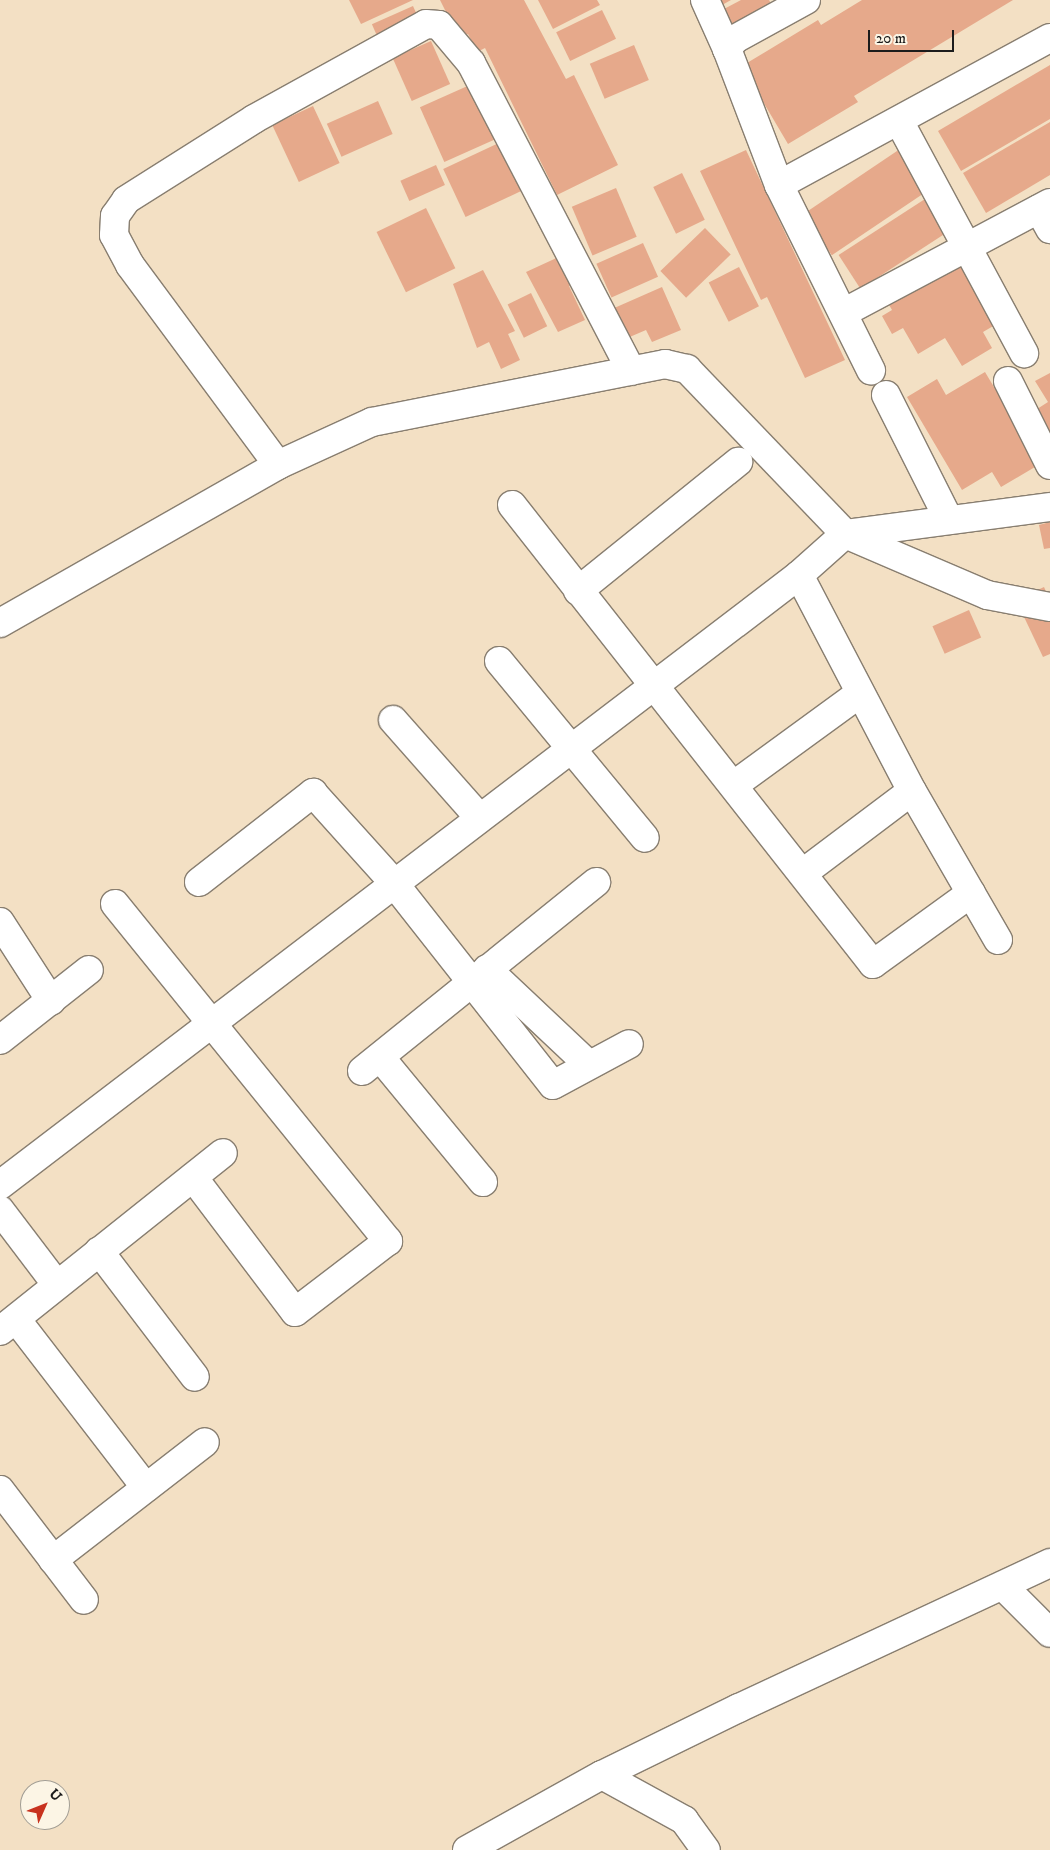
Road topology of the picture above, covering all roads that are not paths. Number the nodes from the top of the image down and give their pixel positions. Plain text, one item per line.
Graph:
1 (705, 0) edge
2 (790, 4) edge
3 (1050, 38) edge
4 (727, 49) junction
5 (899, 121) junction
6 (779, 184) junction
7 (1046, 214) edge
8 (967, 247) junction
9 (843, 313) junction
10 (1024, 353) dead end
11 (871, 370) dead end
12 (631, 371) junction
13 (1008, 381) dead end
14 (886, 395) dead end
15 (738, 462) dead end
16 (278, 465) junction
17 (1050, 465) edge
18 (512, 505) dead end
19 (1050, 507) edge
20 (949, 520) junction
21 (846, 534) junction
22 (799, 575) junction
23 (578, 591) junction
24 (1050, 607) edge
25 (0, 623) edge
26 (499, 661) dead end
27 (654, 682) junction
28 (860, 693) junction
29 (393, 720) dead end
30 (567, 749) junction
31 (734, 785) junction
32 (912, 791) junction
33 (478, 816) junction
34 (645, 838) dead end
35 (803, 873) junction
36 (199, 882) dead end
37 (393, 882) junction
38 (596, 882) dead end
39 (971, 894) junction
40 (116, 904) dead end
41 (0, 922) edge
42 (998, 940) dead end
43 (89, 970) dead end
44 (479, 975) junction
45 (51, 1001) junction
46 (211, 1022) junction
47 (0, 1040) edge
48 (629, 1044) dead end
49 (589, 1065) junction
50 (222, 1153) dead end
51 (193, 1177) junction
52 (484, 1182) dead end
53 (0, 1185) edge
54 (0, 1210) edge
55 (99, 1251) junction
56 (57, 1285) junction
57 (8, 1325) edge
58 (195, 1377) dead end
59 (205, 1442) dead end
60 (146, 1488) junction
61 (0, 1490) edge
62 (53, 1560) junction
63 (1050, 1563) edge
64 (1004, 1586) junction
65 (84, 1600) dead end
66 (1050, 1633) edge
67 (602, 1775) junction
68 (467, 1850) edge
69 (706, 1850) edge

1 - 4 street
2 - 4 street
3 - 5 street
4 - 6 street
5 - 6 street
5 - 8 street
6 - 9 street
7 - 8 street
8 - 9 street
8 - 10 street
9 - 11 street
12 - 16 street
12 - 16 street
12 - 21 street
13 - 17 street
14 - 20 street
15 - 23 street
16 - 25 street
18 - 23 street
19 - 20 street
20 - 21 street
21 - 22 street
21 - 24 street
22 - 27 street
22 - 28 street
23 - 27 street
26 - 30 street
27 - 30 street
27 - 31 street
28 - 31 street
28 - 32 street
29 - 33 street
30 - 33 street
30 - 34 street
31 - 35 street
32 - 35 street
32 - 39 street
33 - 37 street
35 - 39 street
36 - 37 street
37 - 44 street
37 - 46 street
38 - 44 street
39 - 42 street
40 - 46 street
41 - 45 street
43 - 45 street
44 - 49 street
44 - 49 street
44 - 52 street
45 - 47 street
46 - 51 street
46 - 53 street
48 - 49 street
50 - 51 street
51 - 55 street
54 - 56 street
55 - 56 street
55 - 58 street
56 - 57 street
57 - 60 street
59 - 60 street
60 - 62 street
61 - 62 street
62 - 65 street
63 - 64 street
64 - 66 street
64 - 67 street
67 - 68 street
67 - 69 street

